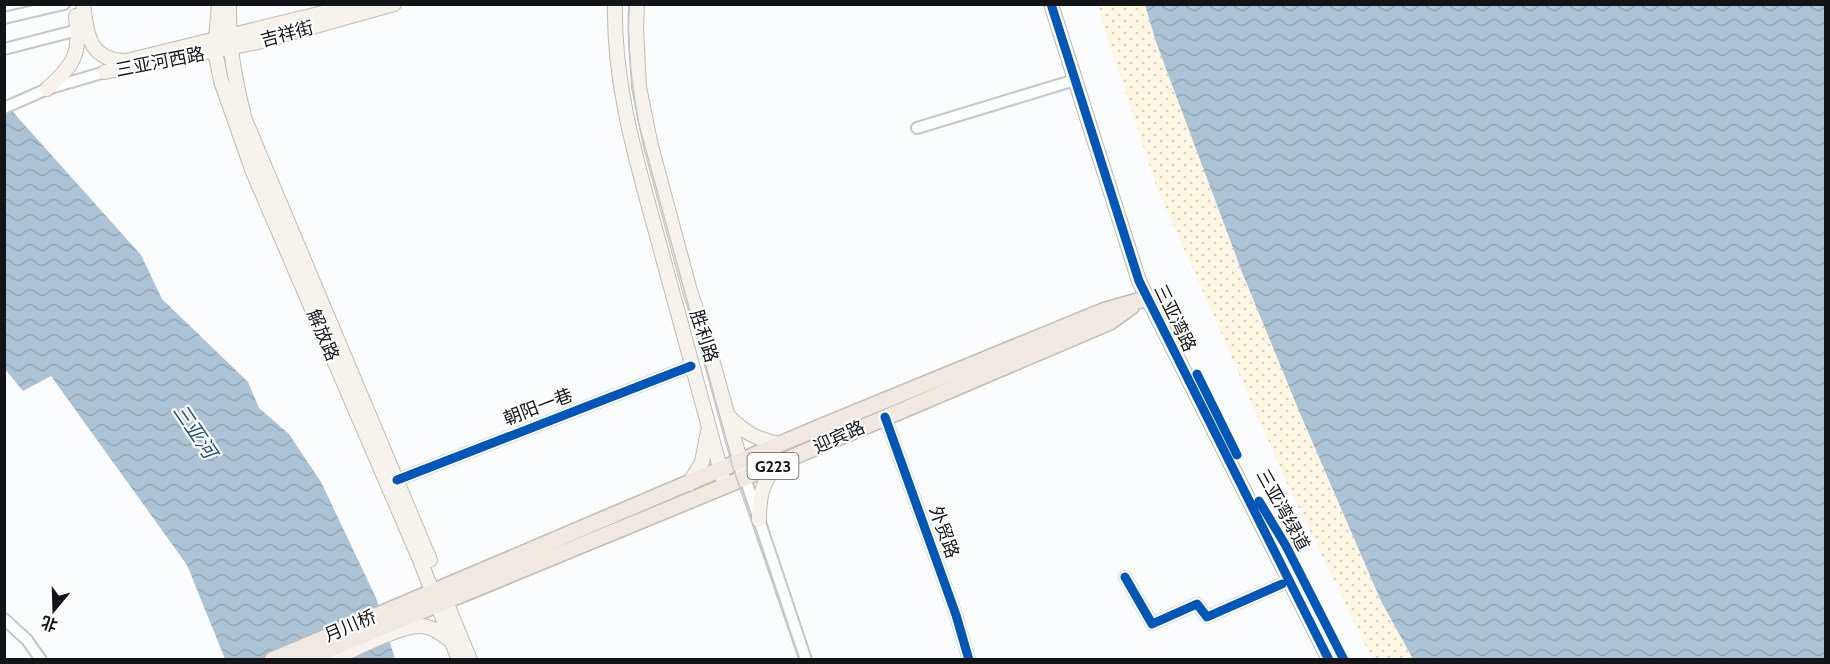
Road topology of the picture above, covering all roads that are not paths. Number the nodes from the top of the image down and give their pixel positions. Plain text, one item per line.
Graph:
1 (64, 4) edge
2 (75, 4) edge
3 (83, 4) edge
4 (219, 4) edge
5 (230, 4) edge
6 (360, 4) edge
7 (394, 4) edge
8 (615, 4) edge
9 (637, 4) edge
10 (1052, 4) edge
11 (4, 18) edge
12 (78, 30) junction
13 (222, 43) junction
14 (4, 49) edge
15 (105, 72) joint
16 (1075, 80) junction
17 (42, 91) junction
18 (4, 108) edge
19 (917, 128) dead end
20 (1144, 299) junction
21 (691, 366) junction
22 (727, 414) junction
23 (885, 417) junction
24 (708, 426) junction
25 (780, 444) junction
26 (740, 462) junction
27 (782, 462) junction
28 (721, 470) junction
29 (745, 478) junction
30 (397, 480) junction
31 (689, 484) junction
32 (725, 486) junction
33 (759, 520) junction
34 (1125, 577) dead end
35 (1282, 584) junction
36 (439, 597) junction
37 (4, 618) edge
38 (399, 619) junction
39 (451, 641) junction
40 (41, 660) edge
41 (272, 660) edge
42 (303, 660) edge
43 (331, 660) edge
44 (459, 660) edge
45 (470, 660) edge
46 (806, 660) edge
47 (969, 660) edge
48 (1320, 660) edge
49 (1329, 660) edge

1 - 11 street
2 - 12 main road
3 - 13 main road, 三亚河西路
4 - 13 main road, 解放路
5 - 13 main road, 解放路
6 - 13 main road, 吉祥街
7 - 13 main road, 吉祥街
8 - 21 main road, 胜利路
9 - 22 main road, 胜利路
10 - 16 main road, 三亚湾路
12 - 14 street
12 - 17 main road
13 - 15 main road, 三亚河西路
13 - 30 main road, 解放路
13 - 36 main road, 解放路
15 - 17 street
16 - 19 street
16 - 20 main road, 三亚湾路
17 - 18 street
20 - 23 highway, 迎宾路 / G223
20 - 25 highway, 迎宾路 / G223
20 - 35 main road, 三亚湾路
20 - 49 main road, 三亚湾路
21 - 24 main road, 胜利路
21 - 30 street, 朝阳一巷
22 - 25 main road
22 - 26 main road, 胜利路
23 - 27 highway, 迎宾路 / G223
23 - 47 street, 外贸路
24 - 28 main road, 胜利路
24 - 31 main road
25 - 26 highway, 迎宾路 / G223
26 - 28 highway, 迎宾路 / G223
26 - 29 main road, 胜利路
27 - 29 highway, 迎宾路 / G223
27 - 33 main road
28 - 31 highway, 迎宾路 / G223
28 - 32 main road, 胜利路
29 - 32 highway, 迎宾路 / G223
29 - 33 street, 胜利路
30 - 36 main road, 解放路
31 - 36 highway, 迎宾路 / G223
32 - 36 highway, 迎宾路 / G223
33 - 46 street, 胜利路
34 - 35 street
35 - 48 main road, 三亚湾路
36 - 38 highway, 迎宾路 / G223
36 - 39 main road, 解放路
36 - 45 main road, 解放路
37 - 40 street
38 - 39 main road
38 - 41 highway, 月川桥 / G223
38 - 42 highway, 月川桥 / G223
38 - 43 main road
39 - 44 main road, 解放路

